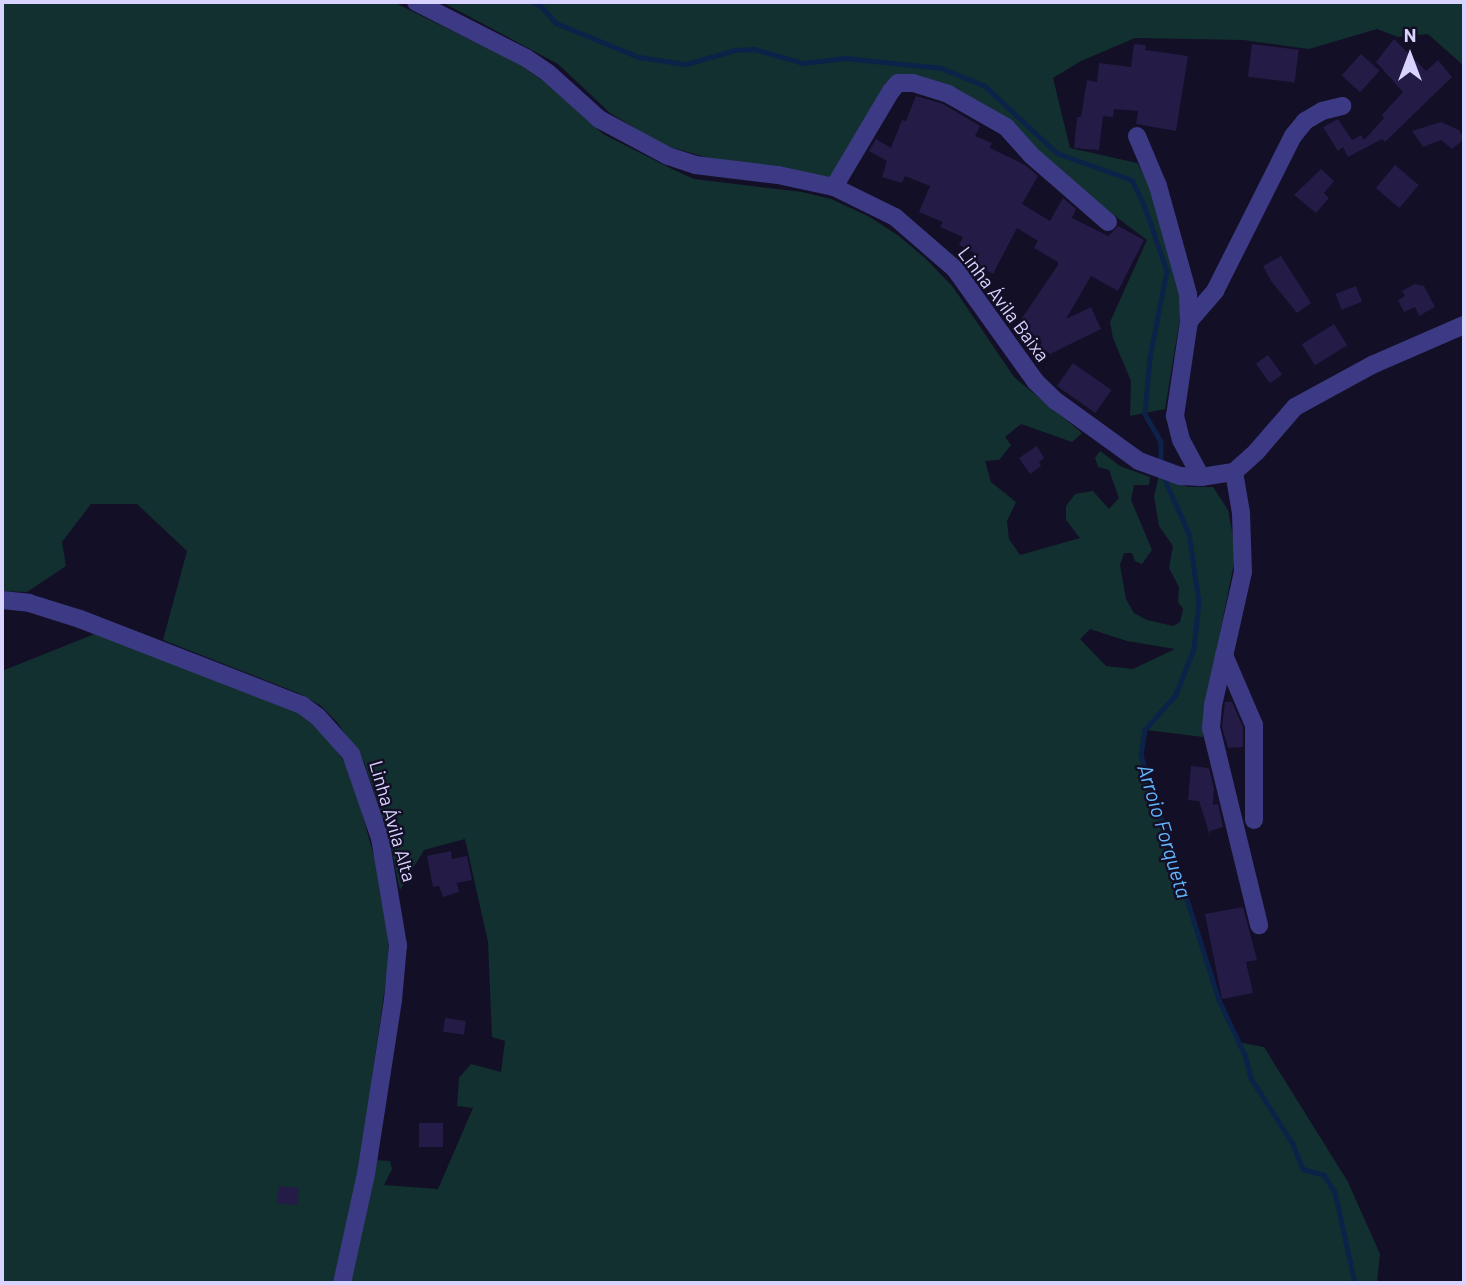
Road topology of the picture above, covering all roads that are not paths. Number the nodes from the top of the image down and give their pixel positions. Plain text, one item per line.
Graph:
1 (416, 2) edge
2 (1342, 106) dead end
3 (1137, 136) dead end
4 (834, 187) junction
5 (1108, 222) dead end
6 (1189, 321) junction
7 (1464, 325) edge
8 (1234, 472) junction
9 (1201, 477) junction
10 (2, 600) edge
11 (1224, 655) junction
12 (1254, 820) dead end
13 (1259, 925) dead end
14 (342, 1283) edge

1 - 4 street, Linha Ávila Baixa
2 - 6 street
3 - 6 street
4 - 5 street
4 - 9 street, Linha Ávila Baixa
6 - 9 street
7 - 8 street
8 - 9 street, Linha Ávila Baixa
8 - 11 street
10 - 14 street, Linha Ávila Alta
11 - 12 street
11 - 13 street

